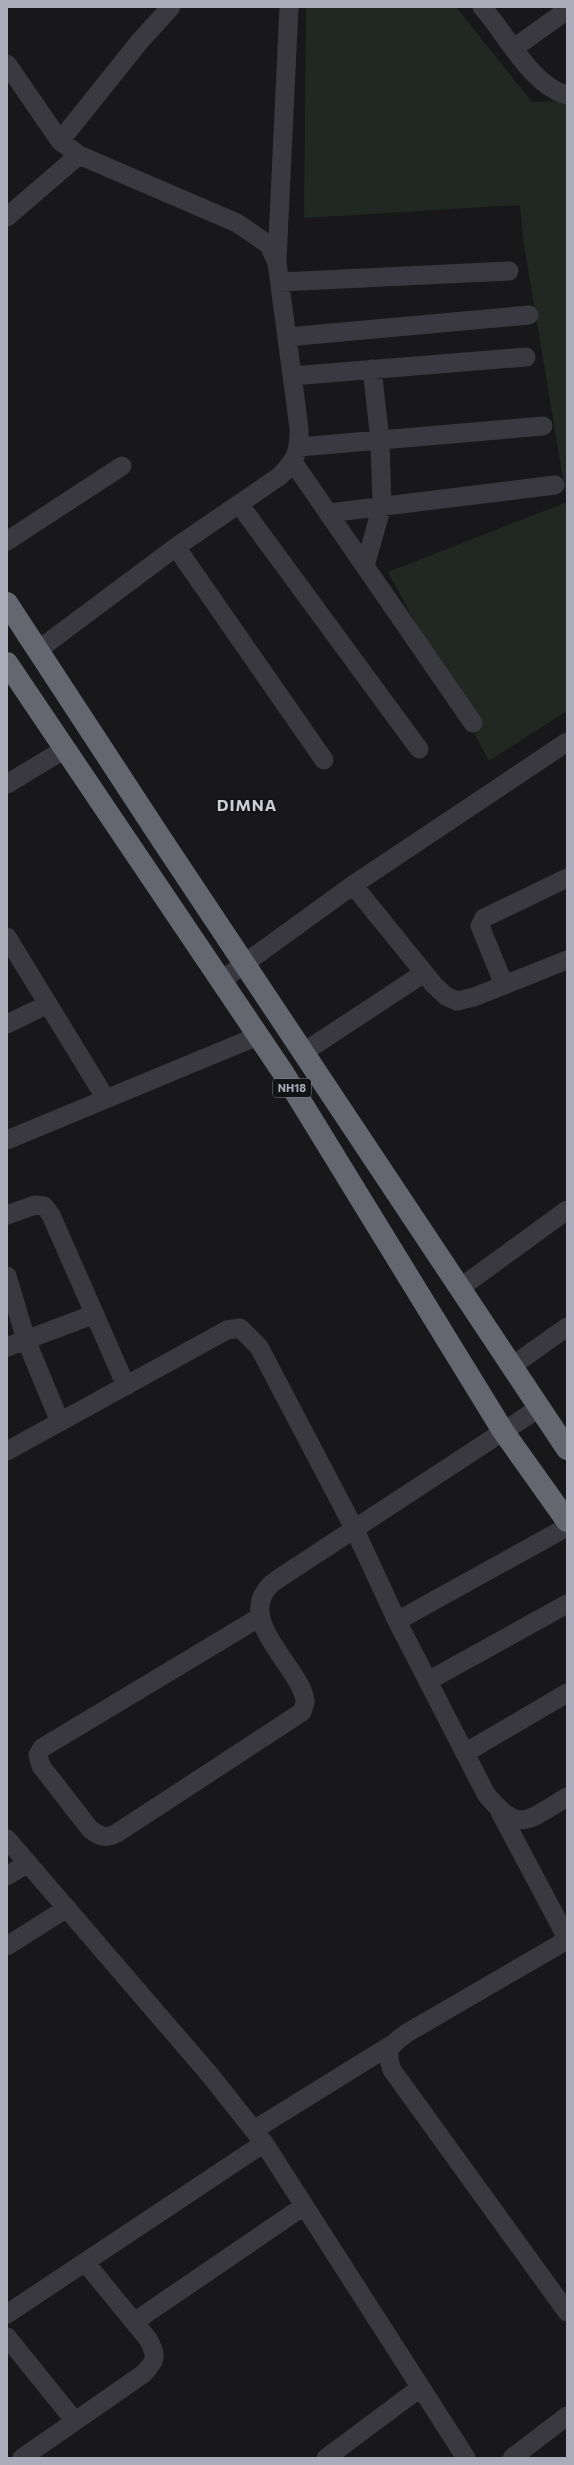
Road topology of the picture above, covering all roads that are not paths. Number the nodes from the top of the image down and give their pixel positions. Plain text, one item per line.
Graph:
1 (171, 7) edge
2 (289, 7) edge
3 (482, 7) edge
4 (567, 10) edge
5 (514, 48) junction
6 (7, 64) edge
7 (567, 95) edge
8 (60, 141) junction
9 (79, 155) junction
10 (7, 217) edge
11 (277, 262) junction
12 (509, 271) dead end
13 (280, 282) junction
14 (529, 315) dead end
15 (287, 337) junction
16 (526, 358) dead end
17 (372, 369) junction
18 (292, 376) junction
19 (543, 426) dead end
20 (380, 440) junction
21 (296, 455) junction
22 (122, 466) dead end
23 (555, 485) dead end
24 (239, 504) junction
25 (382, 506) junction
26 (329, 513) junction
27 (7, 541) edge
28 (176, 547) junction
29 (365, 566) junction
30 (7, 603) edge
31 (38, 650) junction
32 (7, 663) edge
33 (474, 723) dead end
34 (567, 742) edge
35 (419, 748) dead end
36 (65, 749) junction
37 (324, 760) dead end
38 (7, 784) edge
39 (567, 878) edge
40 (353, 885) junction
41 (7, 937) edge
42 (567, 960) edge
43 (244, 965) junction
44 (424, 973) junction
45 (222, 980) junction
46 (504, 985) junction
47 (48, 1004) junction
48 (7, 1024) edge
49 (258, 1036) junction
50 (304, 1052) junction
51 (106, 1098) junction
52 (7, 1140) edge
53 (7, 1214) edge
54 (566, 1214) edge
55 (7, 1276) edge
56 (460, 1288) junction
57 (95, 1314) junction
58 (567, 1327) edge
59 (26, 1340) junction
60 (7, 1347) edge
61 (512, 1366) junction
62 (126, 1386) junction
63 (539, 1408) junction
64 (60, 1422) junction
65 (503, 1431) junction
66 (566, 1445) edge
67 (7, 1451) edge
68 (567, 1521) edge
69 (567, 1527) edge
70 (354, 1528) junction
71 (567, 1604) edge
72 (260, 1617) junction
73 (396, 1621) junction
74 (428, 1681) junction
75 (567, 1693) edge
76 (465, 1753) junction
77 (567, 1797) edge
78 (500, 1812) junction
79 (7, 1839) edge
80 (28, 1863) junction
81 (7, 1876) edge
82 (67, 1908) junction
83 (567, 1939) edge
84 (7, 1946) edge
85 (391, 2045) junction
86 (259, 2137) junction
87 (304, 2206) junction
88 (85, 2262) junction
89 (567, 2312) edge
90 (7, 2314) edge
91 (134, 2322) junction
92 (7, 2337) edge
93 (420, 2388) junction
94 (567, 2416) edge
95 (74, 2420) junction
96 (7, 2456) edge
97 (9, 2458) edge
98 (22, 2458) edge
99 (326, 2458) edge
100 (466, 2458) edge
101 (512, 2458) edge

1 - 8 street
2 - 11 street
3 - 5 street
4 - 5 street
5 - 7 street
6 - 8 street
8 - 9 street
9 - 10 street
9 - 11 street
11 - 13 street
12 - 13 street
13 - 15 street
14 - 15 street
15 - 18 street
16 - 17 street
17 - 18 street
17 - 20 street
18 - 21 street
19 - 20 street
20 - 21 street
20 - 25 street
21 - 24 street
21 - 26 street
22 - 27 street
23 - 25 street
24 - 28 street
24 - 35 street
25 - 26 street
25 - 29 street
26 - 29 street
28 - 31 street
28 - 37 street
29 - 33 street
30 - 31 highway, NH18
31 - 43 highway, NH18
32 - 36 highway, NH18
34 - 40 street
36 - 38 street
36 - 45 highway, NH18
39 - 46 street
40 - 43 street
40 - 44 street
41 - 47 street
42 - 46 street
43 - 45 street
43 - 50 highway, NH18
44 - 46 street
44 - 50 street
45 - 49 highway, NH18
47 - 48 street
47 - 51 street
49 - 51 street
49 - 65 highway, NH18
50 - 56 highway, NH18
51 - 52 street
53 - 57 street
54 - 56 street
55 - 59 street
56 - 61 highway, NH18
57 - 59 street
57 - 62 street
58 - 61 street
59 - 60 street
59 - 64 street
61 - 63 highway, NH18
62 - 64 street
62 - 70 street
63 - 65 street
63 - 66 highway, NH18
64 - 67 street
65 - 68 highway, NH18
65 - 70 street
69 - 73 street
70 - 72 street
70 - 73 street
71 - 74 street
72 - 72 street
73 - 74 street
74 - 76 street
75 - 76 street
76 - 78 street
77 - 78 street
78 - 83 street
79 - 80 street
80 - 81 street
80 - 82 street
82 - 84 street
82 - 86 street
83 - 85 street
85 - 86 street
85 - 89 street
86 - 87 street
86 - 88 street
87 - 91 street
87 - 93 street
88 - 90 street
88 - 91 street
91 - 95 street
92 - 95 street
93 - 99 street
93 - 100 street
94 - 101 street
95 - 98 street
96 - 97 street

